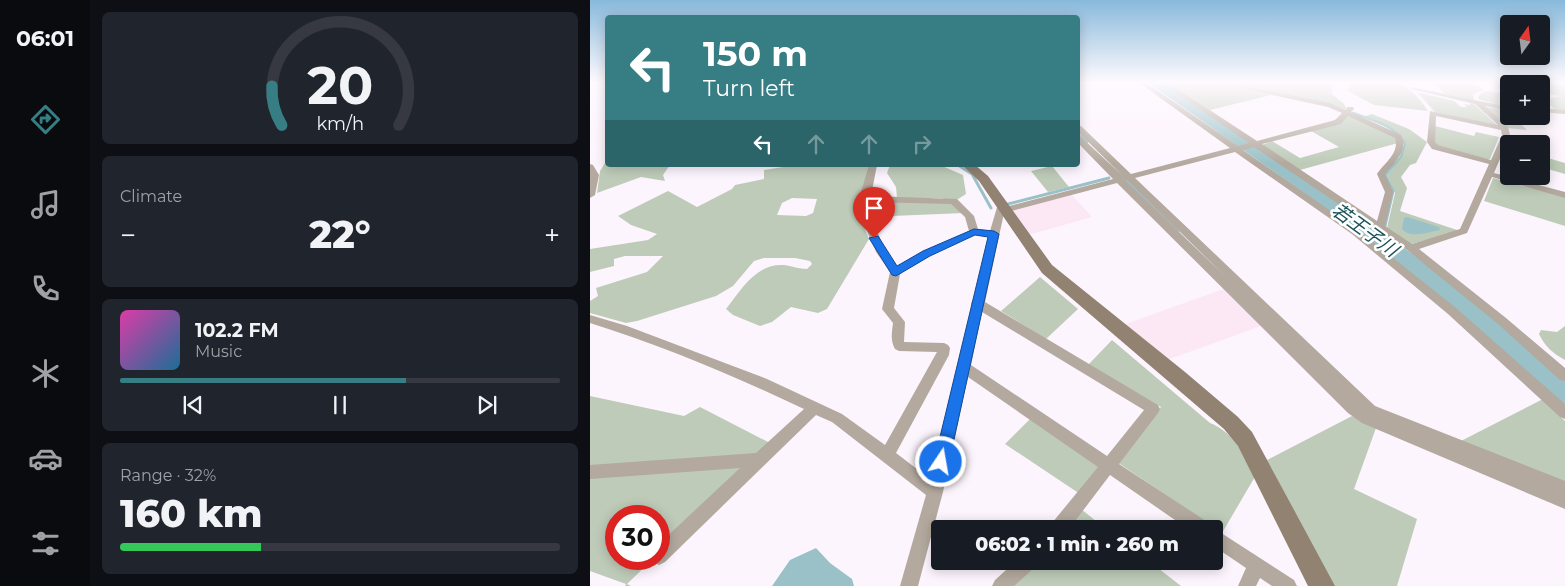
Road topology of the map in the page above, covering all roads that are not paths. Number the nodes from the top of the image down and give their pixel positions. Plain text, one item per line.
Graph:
1 (1180, 109) edge
2 (1205, 109) edge
3 (1343, 109) edge
4 (1485, 109) edge
5 (1349, 111) junction
6 (1550, 111) edge
7 (1565, 112) edge
8 (1505, 129) junction
9 (1080, 130) edge
10 (1080, 140) edge
11 (1258, 144) junction
12 (1237, 149) junction
13 (1494, 163) junction
14 (590, 167) edge
15 (872, 167) edge
16 (970, 167) edge
17 (1489, 174) junction
18 (1124, 178) junction
19 (590, 195) edge
20 (1565, 195) edge
21 (864, 199) junction
22 (1002, 208) junction
23 (1380, 227) junction
24 (974, 232) junction
25 (994, 234) junction
26 (1411, 248) junction
27 (896, 272) junction
28 (977, 303) junction
29 (594, 324) edge
30 (963, 367) junction
31 (1565, 376) edge
32 (814, 408) junction
33 (1565, 413) edge
34 (887, 455) junction
35 (758, 460) junction
36 (1108, 465) junction
37 (590, 472) edge
38 (1565, 488) edge
39 (935, 492) junction
40 (1565, 502) edge
41 (1065, 520) edge
42 (1190, 520) edge
43 (1223, 543) edge
44 (670, 545) edge
45 (1257, 566) junction
46 (1019, 570) edge
47 (909, 586) edge
48 (1001, 586) edge
49 (1247, 586) edge
50 (1288, 586) edge
51 (1322, 586) edge

1 - 12 street
2 - 11 street
3 - 5 street
4 - 8 street
5 - 11 street
5 - 23 street
6 - 7 street
8 - 13 street
8 - 13 street
9 - 18 street
10 - 18 street
11 - 12 street
11 - 23 street
12 - 18 street
12 - 33 street
13 - 17 street
14 - 19 street
15 - 21 street
16 - 22 street
17 - 20 street
17 - 26 street
18 - 22 street
18 - 38 street
18 - 40 street
21 - 24 street
21 - 27 street
22 - 25 street
22 - 51 street
23 - 26 street
24 - 25 street
24 - 27 street
25 - 28 street
26 - 31 street
27 - 34 street
28 - 30 street
28 - 36 street
29 - 32 street
30 - 36 street
30 - 39 street
32 - 34 street
32 - 35 street
34 - 39 street
35 - 37 street
35 - 44 street
36 - 41 street
36 - 42 street
39 - 47 street
43 - 45 street
45 - 49 street
45 - 50 street
46 - 48 street

